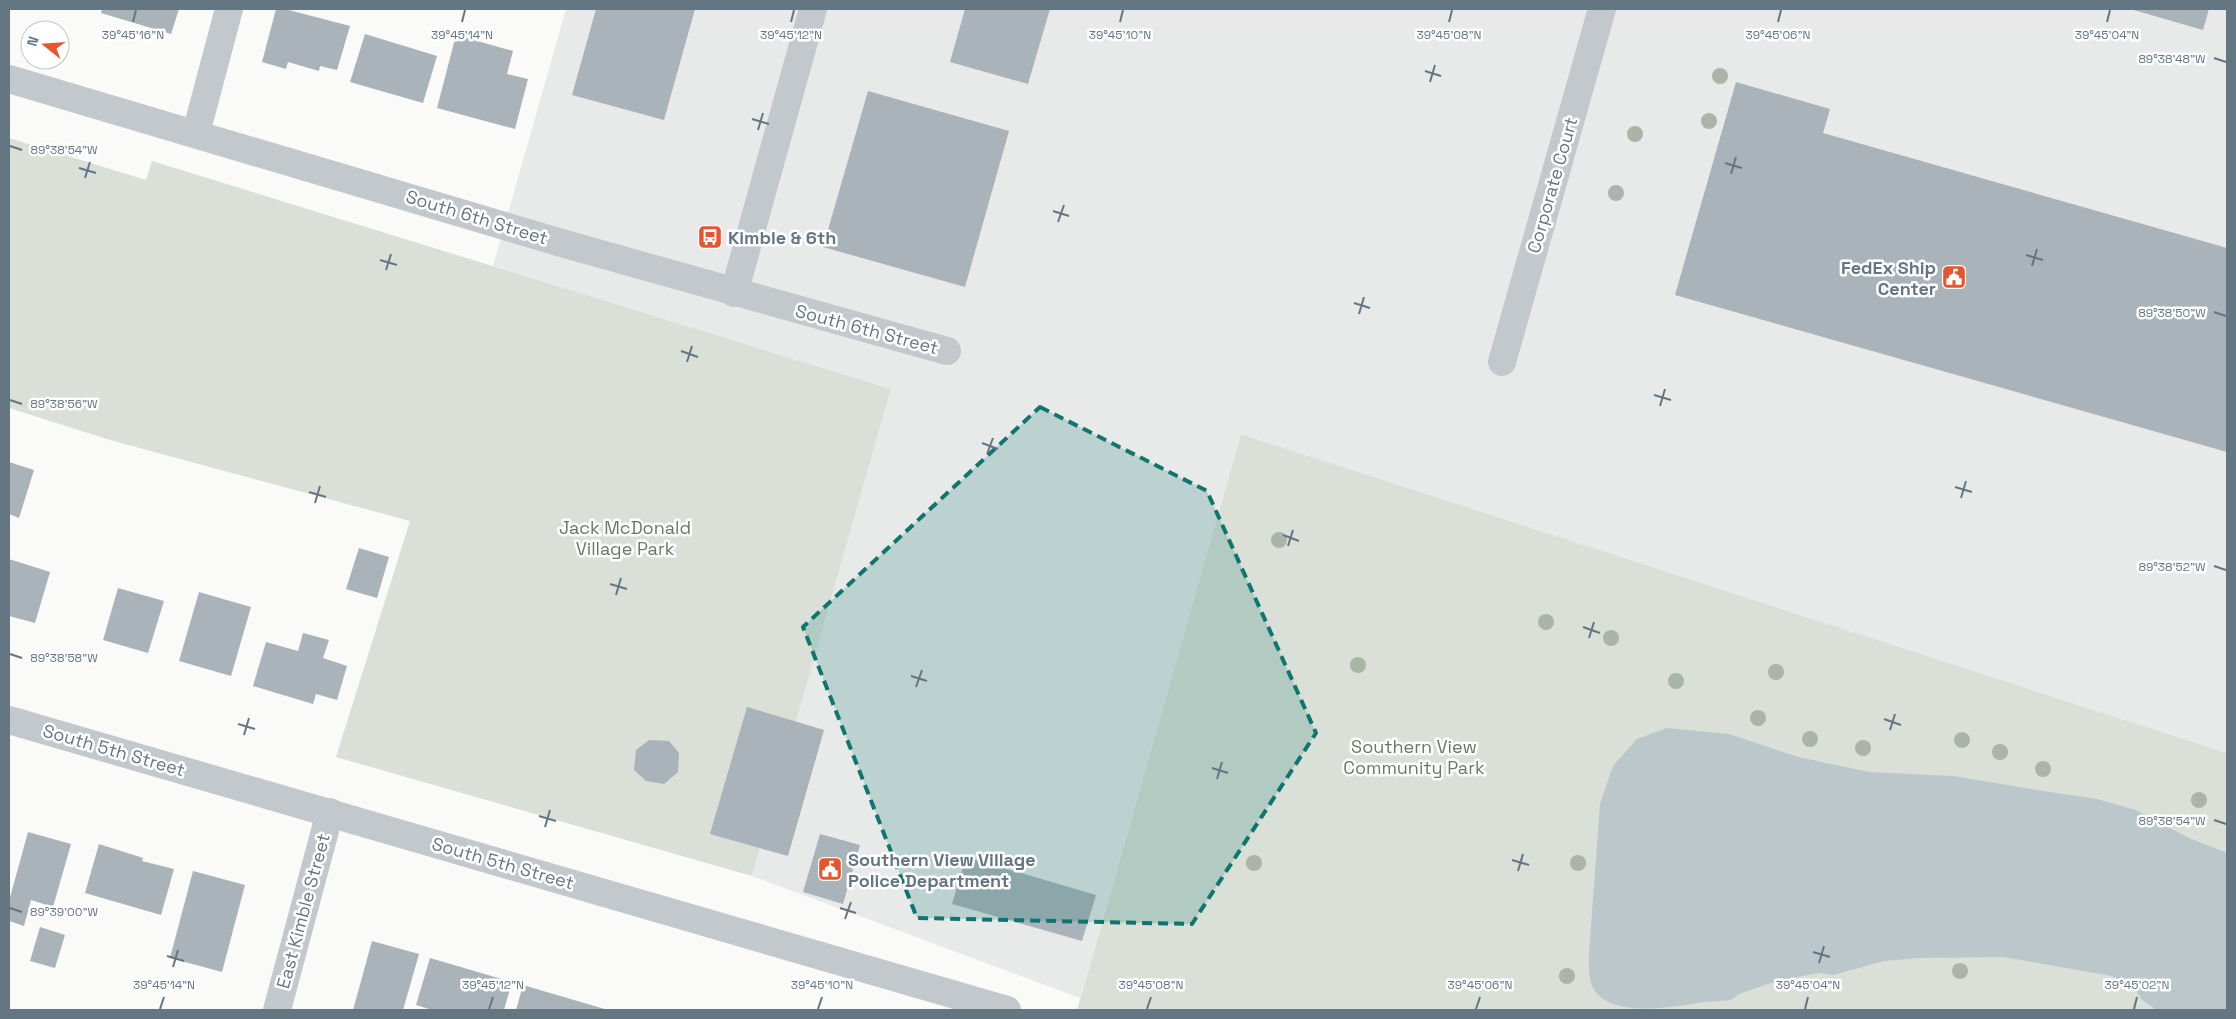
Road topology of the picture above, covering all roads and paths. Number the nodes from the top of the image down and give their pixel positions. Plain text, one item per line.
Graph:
1 (229, 9) edge
2 (813, 9) edge
3 (1602, 9) edge
4 (9, 79) edge
5 (196, 133) junction
6 (734, 292) junction
7 (947, 351) dead end
8 (1502, 362) dead end
9 (9, 720) edge
10 (330, 812) junction
11 (1002, 1009) edge
12 (277, 1010) edge

1 - 5 street
2 - 6 street
3 - 8 street, Corporate Court
4 - 5 street, South 6th Street
5 - 6 street, South 6th Street
6 - 7 street, South 6th Street
9 - 10 street, South 5th Street
10 - 11 street, South 5th Street
10 - 12 street, East Kimble Street

